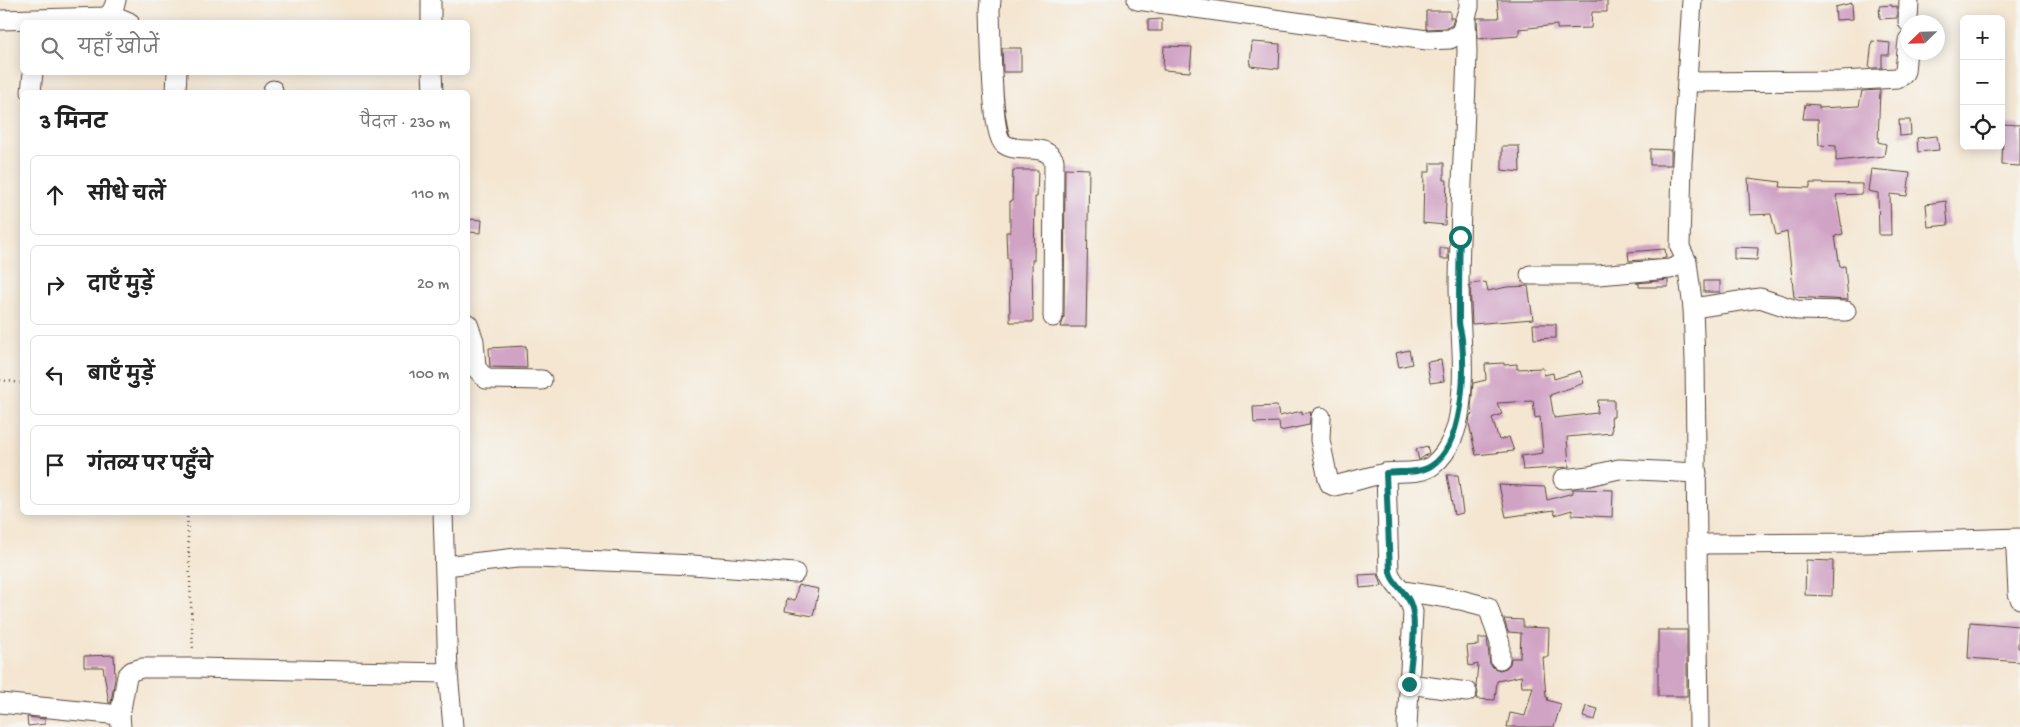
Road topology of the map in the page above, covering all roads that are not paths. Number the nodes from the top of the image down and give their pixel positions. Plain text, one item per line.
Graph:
1 (431, 0) edge
2 (991, 0) edge
3 (1137, 0) edge
4 (1692, 0) edge
5 (1909, 0) edge
6 (113, 7) edge
7 (1467, 9) edge
8 (1908, 15) edge
9 (0, 20) edge
10 (56, 20) edge
11 (127, 20) edge
12 (431, 20) edge
13 (20, 21) edge
14 (1906, 60) edge
15 (33, 75) edge
16 (177, 75) edge
17 (432, 75) edge
18 (1687, 82) junction
19 (31, 90) edge
20 (176, 90) edge
21 (433, 90) edge
22 (1686, 262) junction
23 (1530, 275) dead end
24 (1693, 308) junction
25 (1846, 311) dead end
26 (1053, 317) dead end
27 (470, 330) edge
28 (542, 380) dead end
29 (1321, 417) dead end
30 (1386, 473) junction
31 (1697, 473) junction
32 (1563, 479) dead end
33 (443, 515) edge
34 (2020, 538) edge
35 (1698, 544) junction
36 (2020, 548) edge
37 (444, 566) junction
38 (795, 573) dead end
39 (1403, 591) junction
40 (2020, 599) edge
41 (1500, 659) dead end
42 (448, 673) junction
43 (1409, 684) junction
44 (1468, 692) dead end
45 (0, 703) edge
46 (121, 721) edge
47 (453, 727) edge
48 (1407, 727) edge
49 (1699, 727) edge

1 - 12 street
2 - 26 street
3 - 7 street
4 - 18 street
5 - 8 street
6 - 10 street
6 - 11 street
7 - 30 street
9 - 13 street
14 - 18 street
15 - 19 street
16 - 20 street
17 - 21 street
18 - 22 street
22 - 23 street
22 - 24 street
24 - 25 street
24 - 31 street
27 - 28 street
29 - 30 street
30 - 39 street
31 - 32 street
31 - 35 street
33 - 37 street
34 - 35 street
35 - 49 street
36 - 40 street
37 - 38 street
37 - 42 street
39 - 41 street
39 - 43 street
42 - 46 street
42 - 47 street
43 - 44 street
43 - 48 street
45 - 46 street

